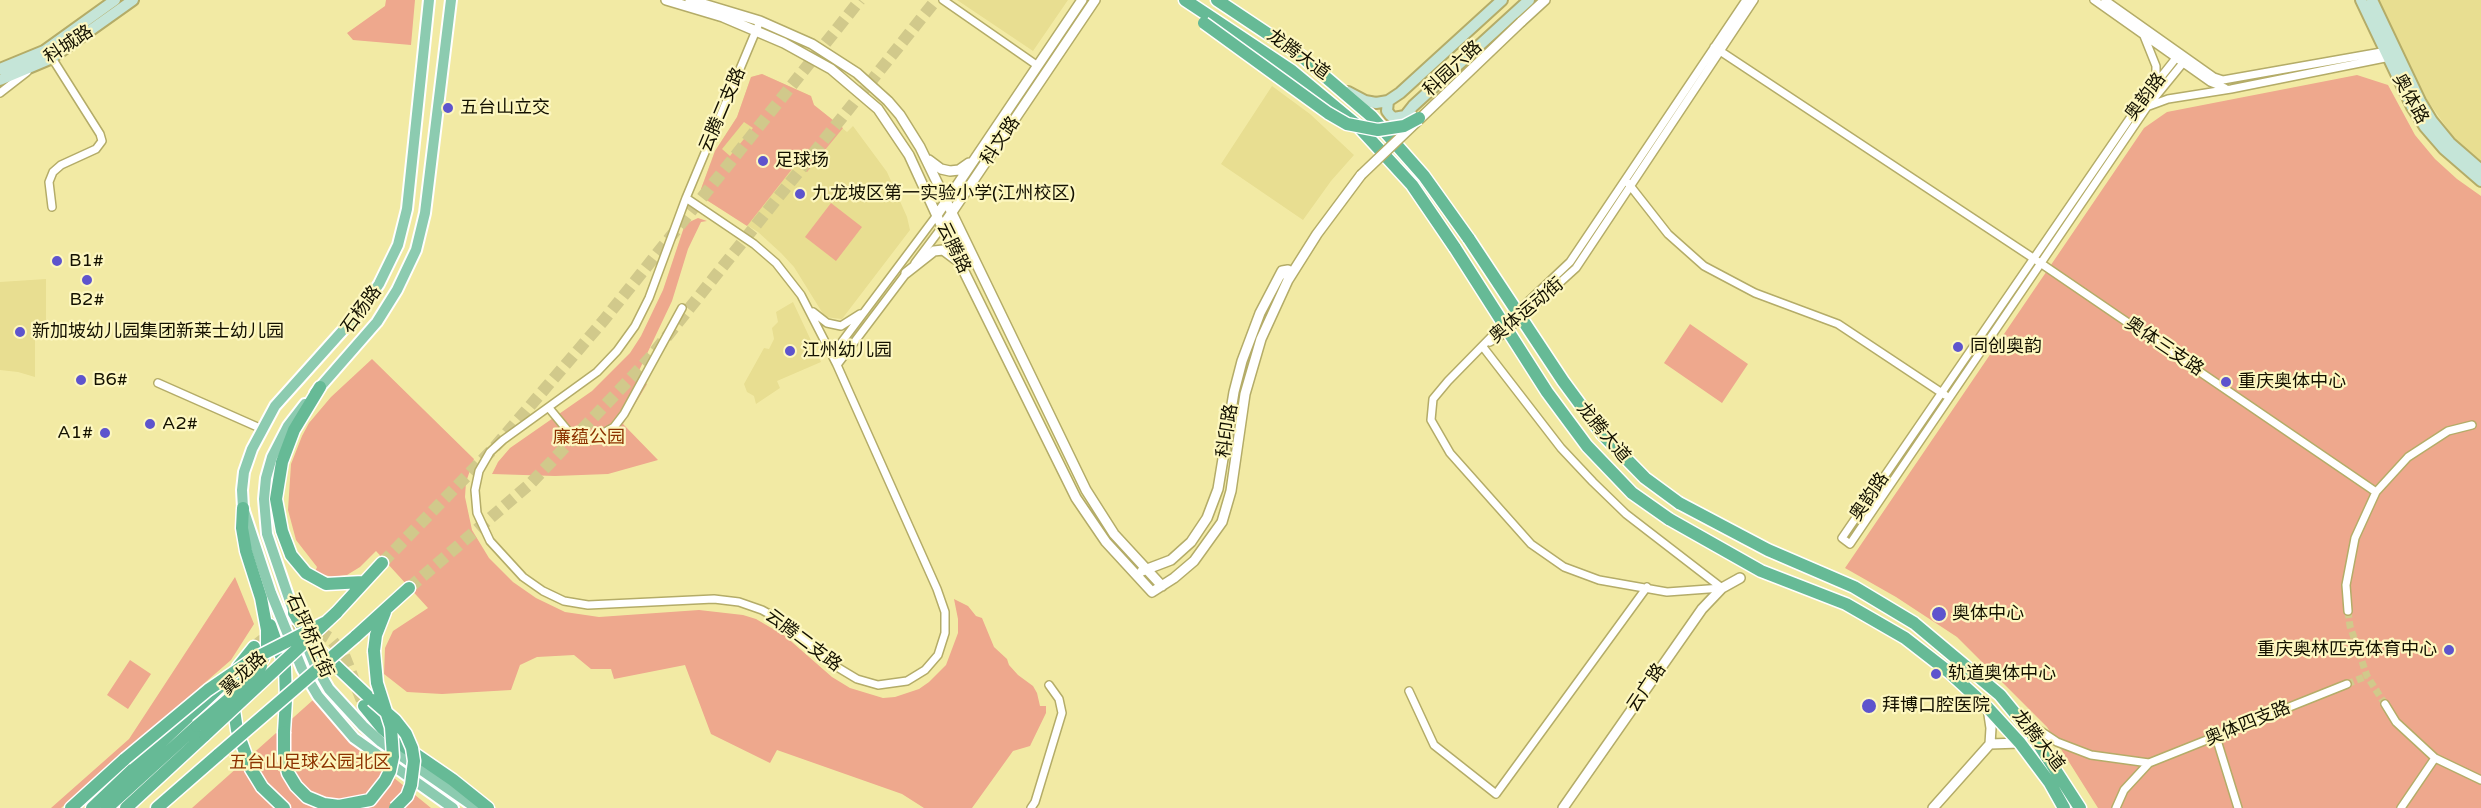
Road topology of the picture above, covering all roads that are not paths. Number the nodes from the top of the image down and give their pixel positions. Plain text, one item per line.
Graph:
1 (115, 0) edge
2 (134, 0) edge
3 (429, 0) edge
4 (451, 0) edge
5 (666, 0) edge
6 (690, 0) edge
7 (943, 0) edge
8 (1082, 0) edge
9 (1095, 0) edge
10 (1179, 0) edge
11 (1185, 0) edge
12 (1217, 0) edge
13 (1502, 0) edge
14 (1529, 0) edge
15 (1545, 0) edge
16 (1746, 0) edge
17 (1754, 0) edge
18 (2094, 0) edge
19 (2105, 0) edge
20 (2361, 0) edge
21 (2372, 0) edge
22 (758, 26) junction
23 (2145, 36) junction
24 (1718, 49) junction
25 (2390, 54) junction
26 (2178, 55) junction
27 (52, 58) junction
28 (2185, 61) junction
29 (1038, 66) junction
30 (0, 69) edge
31 (31, 69) junction
32 (0, 80) edge
33 (1339, 87) junction
34 (2231, 89) junction
35 (0, 93) edge
36 (1388, 101) junction
37 (2144, 105) junction
38 (1405, 116) junction
39 (1419, 118) junction
40 (920, 147) junction
41 (1403, 152) junction
42 (978, 155) junction
43 (2481, 170) edge
44 (2481, 181) edge
45 (1628, 183) junction
46 (686, 198) junction
47 (946, 202) junction
48 (52, 207) dead end
49 (952, 213) junction
50 (937, 215) junction
51 (942, 227) junction
52 (2033, 258) junction
53 (2041, 264) junction
54 (962, 267) junction
55 (906, 273) junction
56 (1288, 280) junction
57 (873, 302) junction
58 (807, 307) junction
59 (682, 308) dead end
60 (1483, 347) junction
61 (832, 355) junction
62 (837, 365) junction
63 (158, 383) dead end
64 (320, 387) junction
65 (1942, 393) junction
66 (1950, 398) junction
67 (549, 408) junction
68 (2472, 425) dead end
69 (262, 429) junction
70 (2376, 492) junction
71 (243, 508) joint
72 (1737, 558) junction
73 (382, 563) tunnel mouth
74 (1146, 570) junction
75 (1761, 571) junction
76 (1133, 573) junction
77 (1740, 578) junction
78 (363, 582) junction
79 (1162, 586) junction
80 (1647, 587) junction
81 (409, 588) tunnel mouth
82 (1722, 588) junction
83 (1152, 592) joint
84 (266, 595) junction
85 (388, 607) junction
86 (2348, 611) tunnel mouth
87 (294, 613) junction
88 (326, 622) junction
89 (2347, 684) tunnel mouth
90 (1049, 685) dead end
91 (1409, 691) dead end
92 (2000, 695) junction
93 (368, 703) junction
94 (2385, 704) tunnel mouth
95 (1988, 708) junction
96 (2036, 728) junction
97 (201, 731) junction
98 (2216, 737) junction
99 (2020, 743) junction
100 (1990, 744) junction
101 (2436, 758) junction
102 (2149, 763) junction
103 (2481, 780) edge
104 (370, 800) junction
105 (71, 808) edge
106 (92, 808) edge
107 (107, 808) edge
108 (126, 808) edge
109 (158, 808) edge
110 (284, 808) edge
111 (357, 808) edge
112 (395, 808) edge
113 (453, 808) edge
114 (476, 808) edge
115 (488, 808) edge
116 (1031, 808) edge
117 (1563, 808) edge
118 (1934, 808) edge
119 (2064, 808) edge
120 (2080, 808) edge
121 (2089, 808) edge
122 (2116, 808) edge
123 (2238, 808) edge
124 (2402, 808) edge

1 - 30 main road, 科城路
2 - 27 main road, 科城路
3 - 69 main road, 石杨路
4 - 64 main road, 石杨路
5 - 22 street, 云腾路
6 - 22 street, 云腾路
7 - 29 street
8 - 29 street, 科文路
9 - 49 street, 科文路
10 - 39 highway, bridge
11 - 72 highway, 龙腾大道, bridge
12 - 33 highway, 龙腾大道
13 - 36 main road, 科园六路
14 - 38 main road, 科园六路
15 - 39 street, 科印路, bridge
16 - 24 street, 奥体运动街
17 - 24 street, 奥体运动街
18 - 23 street
19 - 26 street
20 - 25 main road, 奥体路
21 - 25 main road, 奥体路
22 - 40 street, 云腾路
22 - 46 street, 云腾二支路
22 - 50 street, 云腾路
23 - 26 street
23 - 37 street
24 - 45 street, 奥体运动街
24 - 52 street, 奥体三支路
25 - 28 street
25 - 34 street, 奥韵路
25 - 43 main road, 奥体路
25 - 44 main road, 奥体路
26 - 28 street
26 - 37 street, 奥韵路
27 - 31 main road, 科城路
27 - 48 street
28 - 34 street, 奥韵路
28 - 37 street, 奥韵路
29 - 42 street, 科文路
31 - 32 main road, 科城路
31 - 35 street
33 - 36 main road
33 - 41 highway, 龙腾大道
34 - 37 street, 奥韵路
36 - 38 main road
37 - 52 street, 奥韵路
37 - 53 street, 奥韵路
38 - 41 main road
39 - 56 street, 科印路, bridge
40 - 42 street
40 - 47 street, 云腾路
41 - 92 highway, 龙腾大道, bridge
42 - 47 street, 科文路
45 - 60 street, 奥体运动街
45 - 65 street
46 - 58 street, 云腾二支路
46 - 67 street, 云腾二支路
47 - 49 street, 云腾路
47 - 50 street, 科文路
49 - 51 street, 科文路
49 - 74 street, 云腾路
50 - 51 street, 云腾路
50 - 57 street, 科文路
51 - 54 street, 云腾路
51 - 55 street, 科文路
52 - 53 street, 奥体三支路
52 - 65 street, 奥韵路
53 - 66 street, 奥韵路
53 - 70 street, 奥体三支路
54 - 55 street
54 - 76 street, 云腾路
55 - 62 street, 科文路
56 - 74 street, 科印路
56 - 79 street, 科印路
57 - 58 street
57 - 61 street, 科文路
58 - 61 street, 云腾二支路
59 - 67 street
60 - 80 street, 奥体运动街
60 - 82 street
61 - 62 street, 云腾二支路
62 - 67 street, 云腾二支路
63 - 69 street
64 - 78 highway
64 - 87 main road, 石杨路
65 - 66 street
65 - 66 street, 奥韵路
68 - 70 street
69 - 71 main road, 石杨路
70 - 86 street
71 - 84 highway
72 - 75 highway, 龙腾大道
72 - 77 street
73 - 78 highway, 翼龙路
74 - 76 street, 科印路
74 - 79 street, 云腾路
75 - 77 street, 云广路
75 - 95 highway, 龙腾大道
76 - 83 street, 云腾路
77 - 82 street, 云广路
78 - 88 highway, 翼龙路, bridge
79 - 83 street, 科印路
80 - 82 street, 奥体运动街
80 - 91 street
81 - 85 highway
82 - 117 street, 云广路
84 - 97 highway, bridge
84 - 104 highway, bridge
84 - 113 main road, 石坪桥正街
85 - 104 highway, bridge
85 - 109 highway, bridge
87 - 93 highway
87 - 114 main road, 石坪桥正街
88 - 97 highway, 翼龙路, bridge
88 - 105 highway, bridge
89 - 98 street, 奥体四支路
90 - 116 street
92 - 96 highway
92 - 120 highway, 龙腾大道
93 - 112 highway, bridge
93 - 115 highway
94 - 101 street
95 - 99 highway, 龙腾大道
95 - 100 street
96 - 102 street
96 - 121 highway
97 - 107 highway
97 - 108 highway, 翼龙路
98 - 102 street, 奥体四支路
98 - 123 street
99 - 100 street
99 - 119 highway, 龙腾大道
100 - 118 street
101 - 103 street
101 - 124 street
102 - 122 street
104 - 111 highway, bridge
106 - 110 highway

